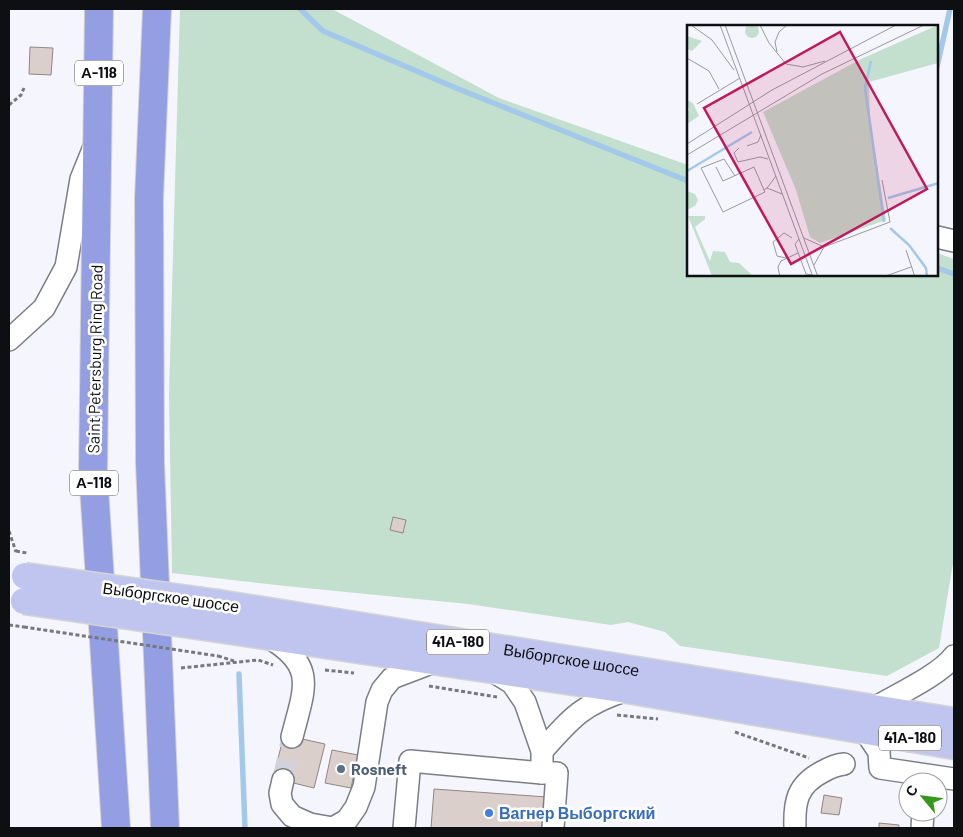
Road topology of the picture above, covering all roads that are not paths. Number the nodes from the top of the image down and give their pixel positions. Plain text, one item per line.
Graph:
1 (100, 9) edge
2 (157, 9) edge
3 (98, 138) junction
4 (938, 237) edge
5 (954, 241) edge
6 (9, 340) edge
7 (17, 581) edge
8 (218, 616) junction
9 (267, 636) junction
10 (954, 656) edge
11 (434, 662) junction
12 (491, 670) junction
13 (627, 690) junction
14 (869, 719) junction
15 (954, 721) edge
16 (292, 737) tunnel mouth
17 (954, 746) edge
18 (542, 751) junction
19 (844, 764) dead end
20 (898, 772) edge
21 (542, 773) junction
22 (283, 780) tunnel mouth
23 (116, 828) edge
24 (165, 828) edge
25 (404, 828) edge
26 (553, 828) edge
27 (795, 828) edge

1 - 3 highway, Saint Petersburg Ring Road / А-118
2 - 24 highway
3 - 6 street
3 - 23 highway, Saint Petersburg Ring Road / А-118
4 - 5 street
7 - 8 main road, Выборгское шоссе / 41А-180, bridge
8 - 9 main road, Выборгское шоссе / 41А-180
8 - 14 main road, Выборгское шоссе / 41А-180
9 - 11 main road, Выборгское шоссе / 41А-180
9 - 16 street
10 - 14 street
11 - 12 main road, Выборгское шоссе / 41А-180
11 - 22 street
12 - 13 main road, Выборгское шоссе / 41А-180
12 - 18 street
13 - 14 main road, Выборгское шоссе / 41А-180
13 - 18 street
14 - 15 main road, Выборгское шоссе / 41А-180
14 - 17 main road, Выборгское шоссе / 41А-180
14 - 20 street
18 - 21 street
19 - 27 street
21 - 25 street
21 - 26 street

